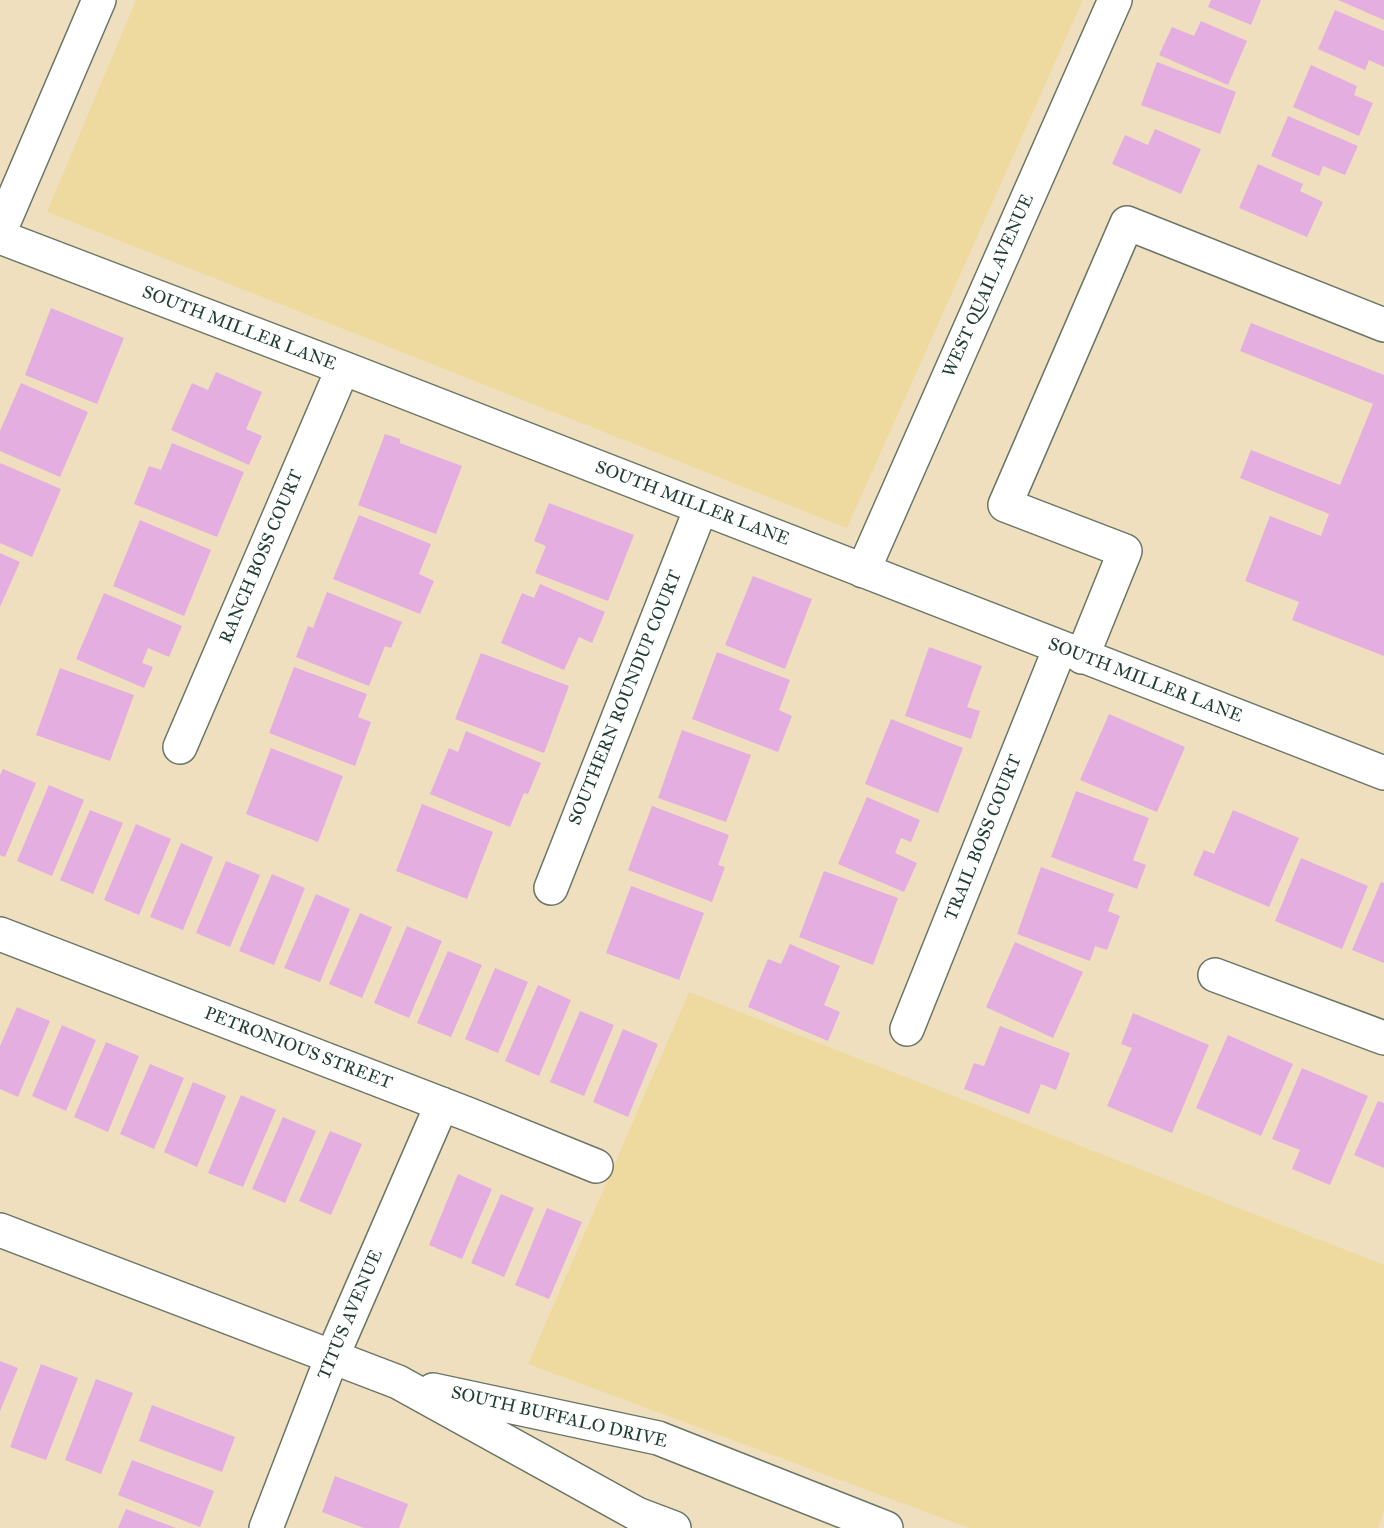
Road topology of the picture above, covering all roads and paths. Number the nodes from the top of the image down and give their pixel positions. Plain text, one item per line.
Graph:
1 (99, 0) edge
2 (1115, 0) edge
3 (0, 231) edge
4 (0, 237) edge
5 (1384, 325) edge
6 (344, 368) junction
7 (701, 508) junction
8 (863, 571) junction
9 (1071, 652) junction
10 (180, 747) dead end
11 (1384, 773) edge
12 (551, 888) dead end
13 (0, 934) edge
14 (1215, 975) dead end
15 (908, 1029) dead end
16 (1384, 1038) edge
17 (442, 1104) junction
18 (596, 1166) dead end
19 (0, 1230) edge
20 (332, 1357) junction
21 (398, 1382) junction
22 (266, 1528) edge
23 (674, 1528) edge
24 (886, 1528) edge

1 - 3 street
2 - 8 street, WEST QUAIL AVENUE
4 - 6 street, SOUTH MILLER LANE
5 - 9 street, TRAIL BOSS COURT
6 - 7 street, SOUTH MILLER LANE
6 - 10 street, RANCH BOSS COURT
7 - 8 street, SOUTH MILLER LANE
7 - 12 street, SOUTHERN ROUNDUP COURT
8 - 9 street, SOUTH MILLER LANE
9 - 11 street, SOUTH MILLER LANE
9 - 15 street, TRAIL BOSS COURT
13 - 17 street, PETRONIOUS STREET
14 - 16 street
17 - 18 street, PETRONIOUS STREET
17 - 20 street, TITUS AVENUE
19 - 20 street, SOUTH BUFFALO DRIVE
20 - 21 street, SOUTH BUFFALO DRIVE
20 - 22 street, TITUS AVENUE
21 - 23 street, SOUTH BUFFALO DRIVE
21 - 24 street, SOUTH BUFFALO DRIVE

